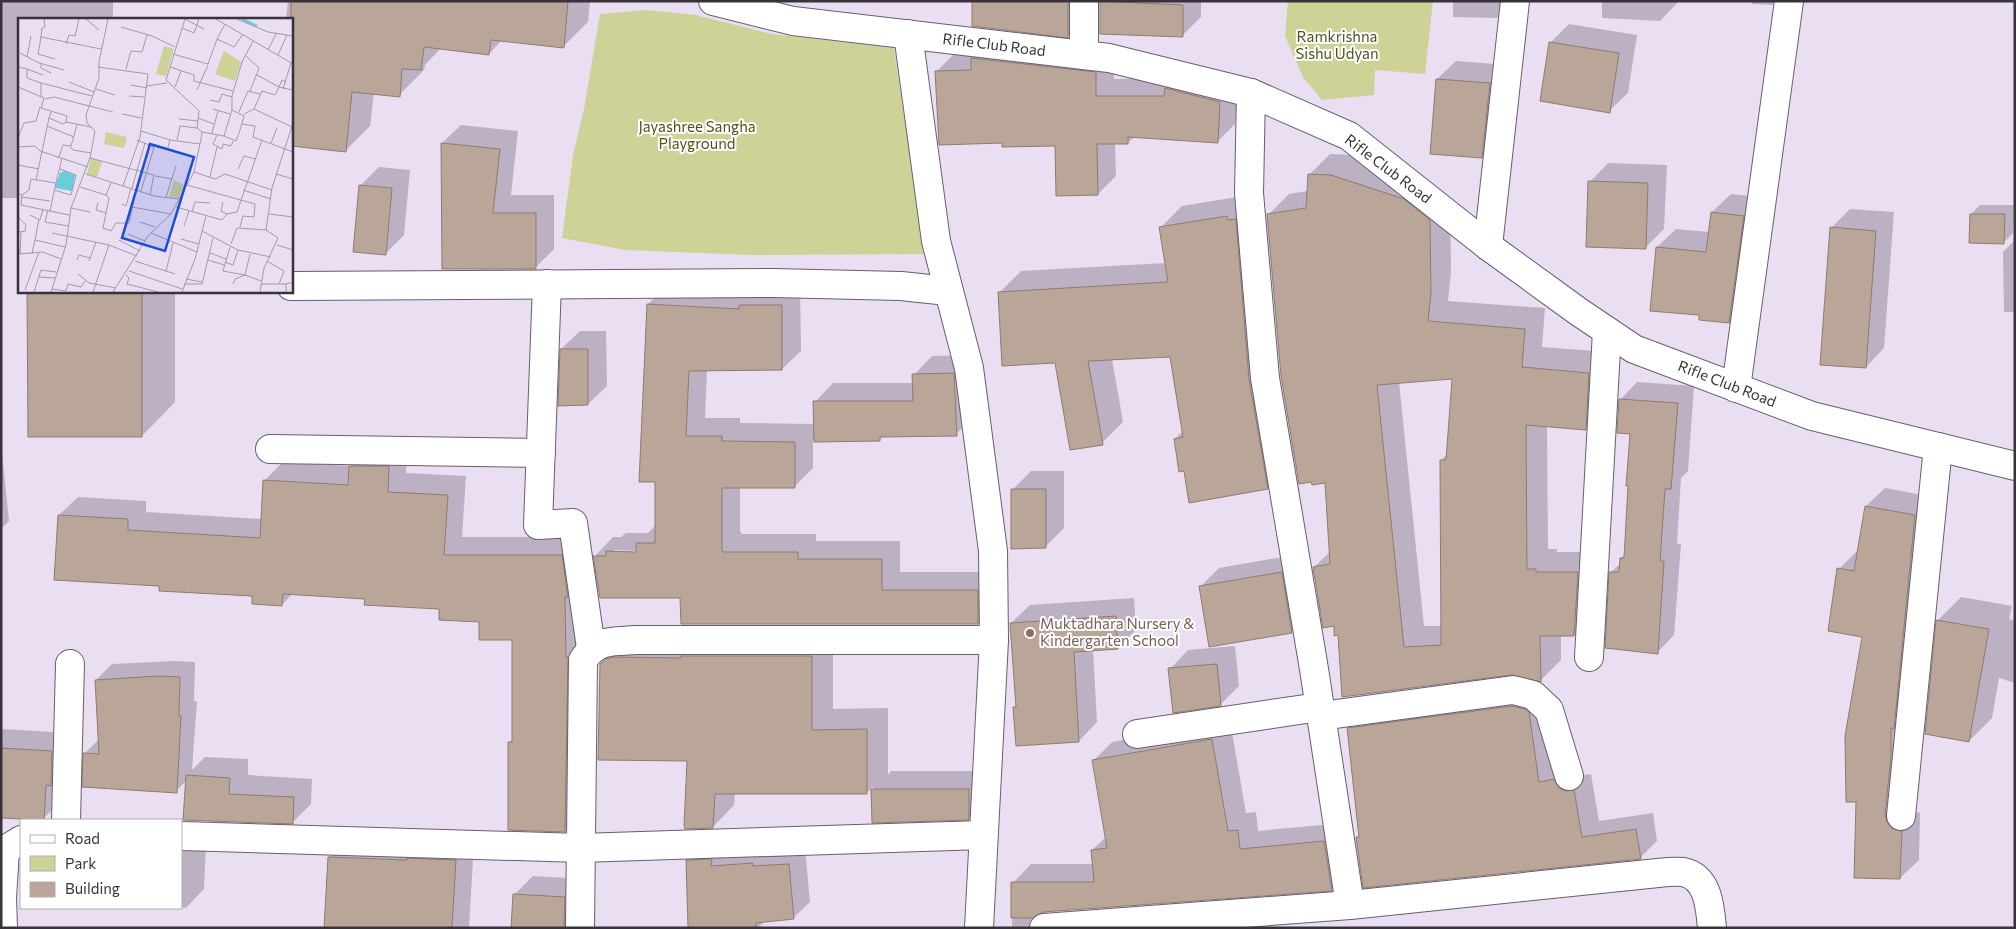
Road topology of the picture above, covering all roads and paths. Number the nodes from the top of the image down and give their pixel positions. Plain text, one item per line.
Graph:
1 (713, 1) edge
2 (1084, 1) edge
3 (1515, 1) edge
4 (1789, 1) edge
5 (908, 34) junction
6 (1084, 55) junction
7 (1251, 93) junction
8 (1488, 246) junction
9 (547, 284) junction
10 (292, 286) edge
11 (948, 291) junction
12 (1606, 331) junction
13 (1736, 388) junction
14 (1938, 447) junction
15 (270, 450) dead end
16 (541, 453) junction
17 (2015, 466) edge
18 (994, 640) junction
19 (591, 648) junction
20 (1589, 657) dead end
21 (70, 664) dead end
22 (1320, 711) junction
23 (1138, 734) dead end
24 (1569, 776) dead end
25 (1901, 816) dead end
26 (66, 819) edge
27 (983, 835) junction
28 (182, 836) edge
29 (20, 841) edge
30 (580, 848) junction
31 (1350, 905) junction
32 (3, 928) edge
33 (580, 928) edge
34 (979, 928) edge
35 (1044, 928) edge
36 (1712, 928) edge

1 - 5 street, Rifle Club Road
2 - 6 street
3 - 8 street
4 - 13 street
5 - 6 street, Rifle Club Road
5 - 11 street
6 - 7 street, Rifle Club Road
7 - 8 street, Rifle Club Road
7 - 22 street
8 - 12 street, Rifle Club Road
9 - 10 street
9 - 11 street
9 - 16 street
11 - 18 street
12 - 13 street, Rifle Club Road
12 - 20 street
13 - 14 street, Rifle Club Road
14 - 17 street, Rifle Club Road
14 - 25 street
15 - 16 street
16 - 19 street
18 - 19 street
18 - 27 street
19 - 30 street
21 - 26 street
22 - 23 street
22 - 24 street
22 - 31 street
27 - 30 street
27 - 34 street
28 - 30 street
29 - 32 street
30 - 33 street
31 - 35 street
31 - 36 street

